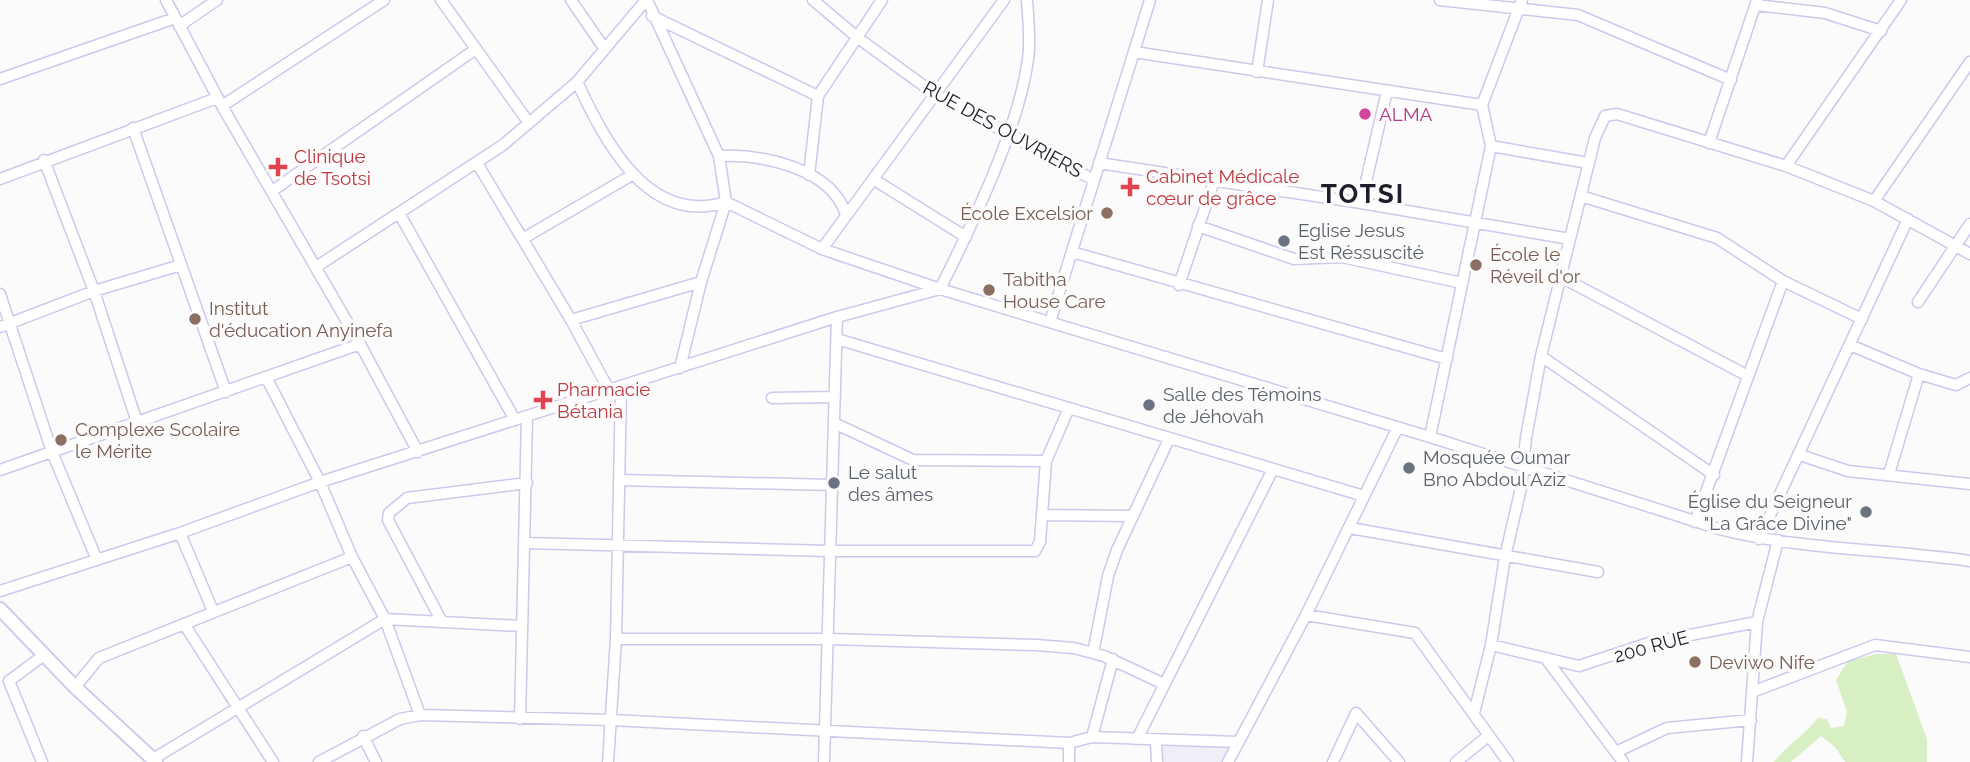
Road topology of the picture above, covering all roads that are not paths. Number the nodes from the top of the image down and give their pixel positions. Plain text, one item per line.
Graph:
1 (166, 0) edge
2 (217, 0) edge
3 (384, 0) edge
4 (441, 0) edge
5 (571, 0) edge
6 (647, 0) edge
7 (813, 0) edge
8 (882, 0) edge
9 (1004, 0) edge
10 (1027, 0) edge
11 (1150, 0) edge
12 (1268, 0) edge
13 (1440, 0) edge
14 (1901, 0) edge
15 (1757, 3) edge
16 (1520, 4) edge
17 (652, 16) junction
18 (177, 22) junction
19 (1881, 31) junction
20 (858, 38) junction
21 (604, 48) junction
22 (476, 49) junction
23 (1134, 52) junction
24 (1970, 62) edge
25 (1257, 72) junction
26 (0, 79) edge
27 (1731, 80) junction
28 (577, 82) junction
29 (1387, 92) junction
30 (935, 94) junction
31 (818, 96) junction
32 (219, 102) junction
33 (1482, 105) junction
34 (529, 123) junction
35 (134, 128) junction
36 (1008, 131) junction
37 (1709, 143) junction
38 (1490, 146) junction
39 (719, 156) junction
40 (44, 160) junction
41 (477, 163) junction
42 (1099, 163) junction
43 (1588, 163) junction
44 (1786, 166) junction
45 (632, 175) junction
46 (809, 175) junction
47 (0, 179) edge
48 (873, 179) junction
49 (1094, 180) junction
50 (1214, 181) junction
51 (272, 191) junction
52 (1581, 197) junction
53 (1874, 201) junction
54 (726, 202) junction
55 (1361, 202) junction
56 (399, 213) junction
57 (846, 215) junction
58 (1908, 219) junction
59 (1475, 221) junction
60 (1970, 224) edge
61 (1198, 226) junction
62 (966, 237) junction
63 (524, 238) junction
64 (1570, 239) junction
65 (1955, 246) junction
66 (822, 249) junction
67 (1072, 252) junction
68 (1970, 254) edge
69 (181, 265) junction
70 (316, 267) junction
71 (1560, 277) junction
72 (1783, 281) junction
73 (701, 282) junction
74 (1462, 283) junction
75 (1178, 285) junction
76 (940, 289) junction
77 (94, 291) junction
78 (0, 293) edge
79 (1917, 302) dead end
80 (837, 317) junction
81 (1862, 319) junction
82 (571, 320) junction
83 (1050, 322) junction
84 (5, 325) edge
85 (837, 338) junction
86 (360, 344) junction
87 (1850, 345) junction
88 (1541, 356) junction
89 (1447, 359) junction
90 (680, 368) junction
91 (1919, 374) junction
92 (1748, 376) junction
93 (267, 377) junction
94 (1970, 379) edge
95 (621, 387) junction
96 (609, 390) junction
97 (226, 391) junction
98 (835, 397) junction
99 (772, 398) dead end
100 (1069, 408) junction
101 (527, 417) junction
102 (515, 420) junction
103 (137, 422) junction
104 (834, 423) junction
105 (1397, 429) junction
106 (1430, 437) junction
107 (1169, 439) junction
108 (52, 452) junction
109 (418, 452) junction
110 (1800, 455) junction
111 (1046, 461) junction
112 (1524, 468) junction
113 (1273, 469) junction
114 (0, 470) edge
115 (1889, 474) junction
116 (1714, 475) junction
117 (620, 480) junction
118 (320, 482) junction
119 (527, 483) junction
120 (1970, 484) edge
121 (832, 485) junction
122 (1364, 496) junction
123 (1042, 515) junction
124 (1132, 516) junction
125 (1695, 522) junction
126 (1350, 528) junction
127 (180, 533) junction
128 (1759, 539) junction
129 (1778, 540) junction
130 (526, 543) junction
131 (617, 546) junction
132 (830, 551) junction
133 (352, 557) junction
134 (1505, 557) junction
135 (97, 560) junction
136 (1970, 561) edge
137 (1598, 572) dead end
138 (0, 591) edge
139 (0, 609) edge
140 (213, 611) junction
141 (1306, 615) junction
142 (385, 619) junction
143 (440, 620) junction
144 (1757, 622) junction
145 (184, 624) junction
146 (522, 626) junction
147 (616, 639) junction
148 (828, 639) junction
149 (1491, 645) junction
150 (1093, 653) junction
151 (44, 655) junction
152 (1970, 657) edge
153 (1114, 659) junction
154 (1547, 660) junction
155 (5, 682) edge
156 (1164, 684) junction
157 (75, 687) junction
158 (1752, 692) junction
159 (238, 710) junction
160 (1474, 713) junction
161 (420, 715) junction
162 (520, 719) junction
163 (611, 720) junction
164 (1751, 720) junction
165 (825, 731) junction
166 (363, 736) junction
167 (1488, 736) junction
168 (1092, 737) junction
169 (1137, 739) junction
170 (1156, 741) junction
171 (1237, 742) junction
172 (1069, 743) junction
173 (1616, 752) junction
174 (154, 761) edge
175 (42, 762) edge
176 (272, 762) edge
177 (319, 762) edge
178 (376, 762) edge
179 (608, 762) edge
180 (824, 762) edge
181 (1069, 762) edge
182 (1157, 762) edge
183 (1228, 762) edge
184 (1333, 762) edge
185 (1399, 762) edge
186 (1456, 762) edge
187 (1508, 762) edge
188 (1623, 762) edge
189 (1747, 762) edge

1 - 18 street
2 - 18 street
3 - 32 street
4 - 22 street
5 - 21 street
6 - 17 street
6 - 21 street
7 - 20 street, RUE DES OUVRIERS
8 - 20 street
9 - 30 street
10 - 36 street
11 - 23 street
12 - 25 street
13 - 16 street
14 - 19 street
15 - 19 street
15 - 27 street
16 - 27 street
16 - 33 street
17 - 31 street
17 - 39 street
18 - 26 street
18 - 32 street
19 - 44 street
20 - 30 street, RUE DES OUVRIERS
20 - 31 street
21 - 28 street
22 - 34 street
22 - 51 street
23 - 25 street
23 - 42 street
24 - 53 street
25 - 29 street
27 - 37 street
28 - 34 street
28 - 45 street
29 - 33 street
29 - 55 street
30 - 36 street, RUE DES OUVRIERS
30 - 48 street
31 - 46 street
32 - 35 street
32 - 51 street
33 - 38 street
34 - 41 street
35 - 40 street
35 - 69 street
36 - 49 street, RUE DES OUVRIERS
36 - 62 street
37 - 43 street
37 - 44 street
38 - 43 street
38 - 59 street
39 - 46 street
39 - 54 street
40 - 47 street
40 - 77 street
41 - 56 street
41 - 63 street
42 - 49 street
42 - 50 street, RUE DES OUVRIERS
43 - 52 street
44 - 53 street
45 - 54 street
45 - 63 street
46 - 57 street
48 - 57 street
48 - 62 street
49 - 67 street
50 - 55 street, RUE DES OUVRIERS
50 - 61 street
51 - 70 street
52 - 64 street
52 - 72 street
53 - 58 street
54 - 66 street
54 - 73 street
55 - 59 street, RUE DES OUVRIERS
56 - 70 street
56 - 102 street
57 - 66 street
58 - 65 street
58 - 81 street
59 - 64 street, RUE DES OUVRIERS
59 - 74 street
60 - 65 street
61 - 74 street
61 - 75 street
62 - 76 street
63 - 82 street
64 - 71 street
65 - 68 street
65 - 79 street
66 - 76 street
67 - 75 street
67 - 83 street
69 - 77 street
69 - 97 street
70 - 86 street
71 - 88 street
71 - 92 street
72 - 81 street
72 - 92 street
73 - 82 street
73 - 90 street
74 - 89 street
75 - 89 street
76 - 80 street
76 - 83 street
77 - 84 street
77 - 103 street
78 - 84 street
80 - 85 street
80 - 90 street
81 - 87 street
82 - 96 street
83 - 105 street
84 - 108 street
85 - 98 street
85 - 100 street
86 - 93 street
86 - 109 street
87 - 91 street
87 - 110 street
88 - 112 street
88 - 116 street
89 - 106 street
90 - 95 street
91 - 94 street
91 - 115 street
92 - 116 street
93 - 97 street
93 - 118 street
95 - 96 street
95 - 117 street
96 - 101 street
97 - 103 street
98 - 99 street
98 - 104 street
100 - 107 street
100 - 111 street
101 - 102 street
101 - 119 street
102 - 109 street
103 - 108 street
104 - 111 street
104 - 121 street
105 - 106 street
105 - 122 street
106 - 112 street
107 - 113 street
107 - 124 street
108 - 114 street
108 - 135 street
109 - 118 street
110 - 115 street
110 - 128 street
111 - 123 street
112 - 125 street
112 - 134 street
113 - 122 street
113 - 156 street
115 - 120 street
116 - 125 street
117 - 121 street
117 - 131 street
118 - 127 street
118 - 133 street
119 - 130 street
119 - 143 street
121 - 132 street
122 - 126 street
123 - 124 street
123 - 132 street
124 - 150 street
125 - 128 street
126 - 134 street
126 - 141 street
127 - 135 street
127 - 140 street
128 - 129 street
129 - 136 street
129 - 144 street
130 - 131 street
130 - 146 street
131 - 132 street
131 - 147 street
132 - 148 street
133 - 140 street
133 - 142 street
134 - 137 street
134 - 149 street
135 - 138 street
139 - 151 street
140 - 145 street
141 - 160 street
141 - 171 street
142 - 143 street
142 - 159 street
142 - 161 street
143 - 146 street
144 - 154 street, 200 RUE
144 - 158 street
145 - 157 street
145 - 159 street
146 - 162 street
147 - 148 street
147 - 163 street
148 - 150 street
148 - 165 street
149 - 154 street, 200 RUE
149 - 160 street
150 - 153 street
151 - 155 street
151 - 157 street
152 - 158 street
153 - 156 street
153 - 168 street
154 - 173 street
155 - 175 street
156 - 169 street
157 - 174 street
158 - 164 street
159 - 174 street
159 - 176 street
160 - 167 street
161 - 162 street
161 - 166 street
162 - 163 street
163 - 165 street
163 - 179 street
164 - 173 street
164 - 189 street
165 - 172 street
165 - 180 street
166 - 177 street
166 - 178 street
167 - 186 street
167 - 187 street
168 - 169 street
168 - 172 street
169 - 170 street
170 - 171 street
170 - 182 street
171 - 183 street
172 - 181 street
173 - 188 street
184 - 185 street

